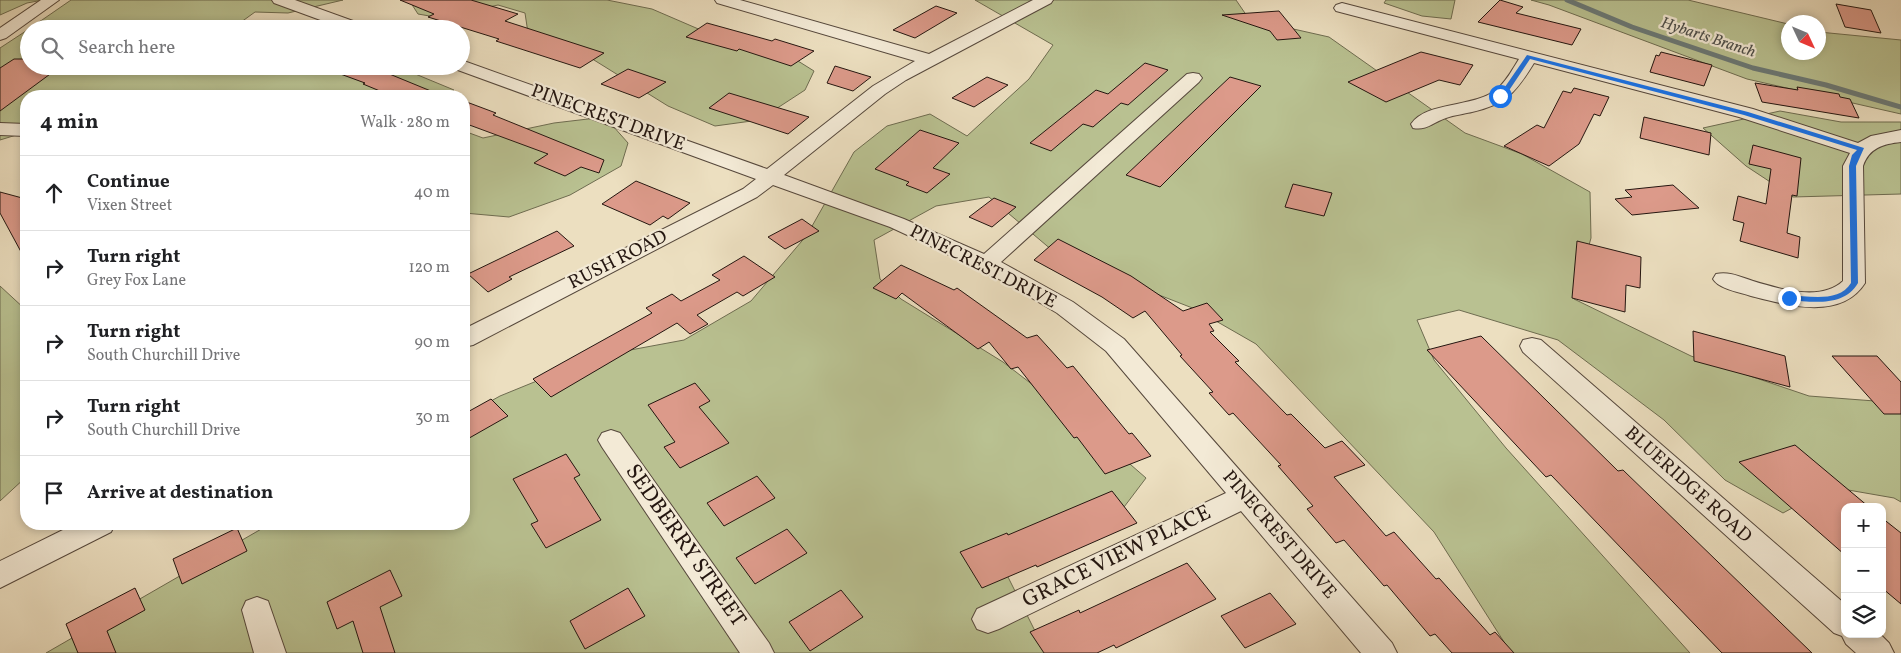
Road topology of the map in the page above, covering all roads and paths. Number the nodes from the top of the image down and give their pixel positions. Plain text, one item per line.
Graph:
1 (51, 0) edge
2 (280, 0) edge
3 (1045, 0) edge
4 (731, 1) edge
5 (1342, 8) dead end
6 (22, 20) edge
7 (336, 20) edge
8 (20, 21) edge
9 (0, 35) edge
10 (1529, 57) junction
11 (930, 60) junction
12 (470, 68) edge
13 (1193, 78) dead end
14 (1420, 124) dead end
15 (0, 129) edge
16 (20, 130) edge
17 (1901, 136) edge
18 (1861, 150) junction
19 (770, 178) junction
20 (986, 264) junction
21 (1724, 279) dead end
22 (470, 336) edge
23 (1532, 346) dead end
24 (611, 440) dead end
25 (1246, 496) junction
26 (89, 530) edge
27 (0, 575) edge
28 (257, 610) dead end
29 (988, 619) dead end
30 (1841, 620) edge
31 (1861, 638) edge
32 (270, 653) edge
33 (758, 653) edge
34 (1381, 653) edge
35 (1878, 653) edge

1 - 6 street
2 - 7 street
3 - 11 street, RUSH ROAD
4 - 11 street
5 - 10 street
8 - 9 street
10 - 14 street
10 - 18 street
11 - 19 street, RUSH ROAD
12 - 19 street, PINECREST DRIVE
13 - 20 street
15 - 16 street
17 - 18 street
18 - 21 street
19 - 20 street, PINECREST DRIVE
19 - 22 street, RUSH ROAD
20 - 25 street, PINECREST DRIVE
23 - 30 street, BLUERIDGE ROAD
24 - 33 street, SEDBERRY STREET
25 - 29 street, GRACE VIEW PLACE
25 - 34 street, PINECREST DRIVE
26 - 27 street
28 - 32 street
31 - 35 street

